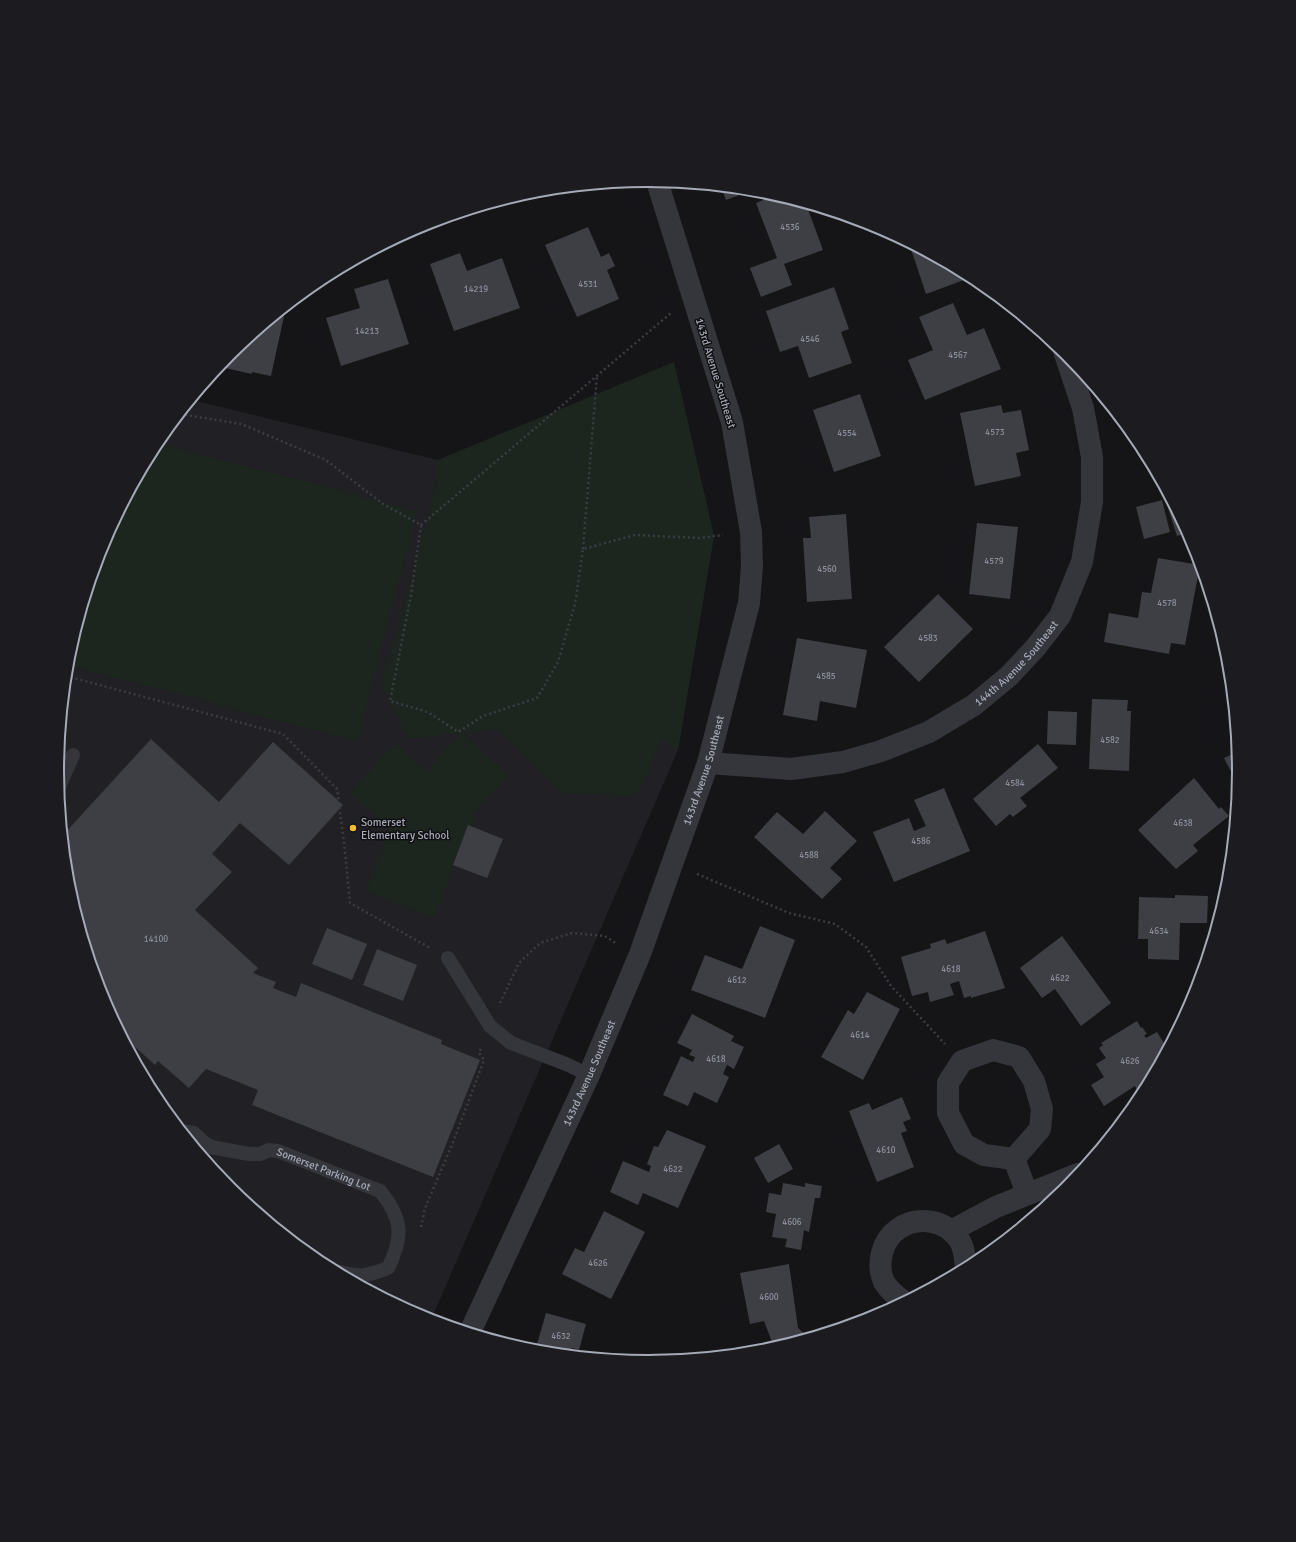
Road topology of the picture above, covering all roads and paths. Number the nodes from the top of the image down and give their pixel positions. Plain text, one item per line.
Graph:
1 (659, 187) edge
2 (671, 313) dead end
3 (1069, 367) edge
4 (598, 375) junction
5 (185, 415) edge
6 (421, 525) junction
7 (723, 535) dead end
8 (583, 549) junction
9 (72, 678) edge
10 (73, 755) dead end
11 (708, 763) junction
12 (64, 775) edge
13 (697, 874) dead end
14 (617, 944) dead end
15 (448, 958) joint
16 (490, 1026) junction
17 (948, 1047) dead end
18 (589, 1075) junction
19 (189, 1132) edge
20 (1014, 1158) junction
21 (1066, 1178) edge
22 (1027, 1193) junction
23 (420, 1228) dead end
24 (951, 1230) junction
25 (966, 1261) edge
26 (353, 1275) edge
27 (899, 1298) edge
28 (472, 1328) edge

1 - 11 street, 143rd Avenue Southeast
2 - 4 path
3 - 11 street, 144th Avenue Southeast
4 - 6 path
4 - 8 path
5 - 6 path
6 - 8 path
7 - 8 path
9 - 15 path
10 - 12 lane
11 - 18 street, 143rd Avenue Southeast
13 - 17 path
14 - 16 path
15 - 16 lane
16 - 18 lane
16 - 23 path
18 - 28 street, 143rd Avenue Southeast
19 - 26 lane, Somerset Parking Lot
20 - 20 street
20 - 22 street
21 - 22 street
22 - 24 street
24 - 25 street
24 - 27 street

